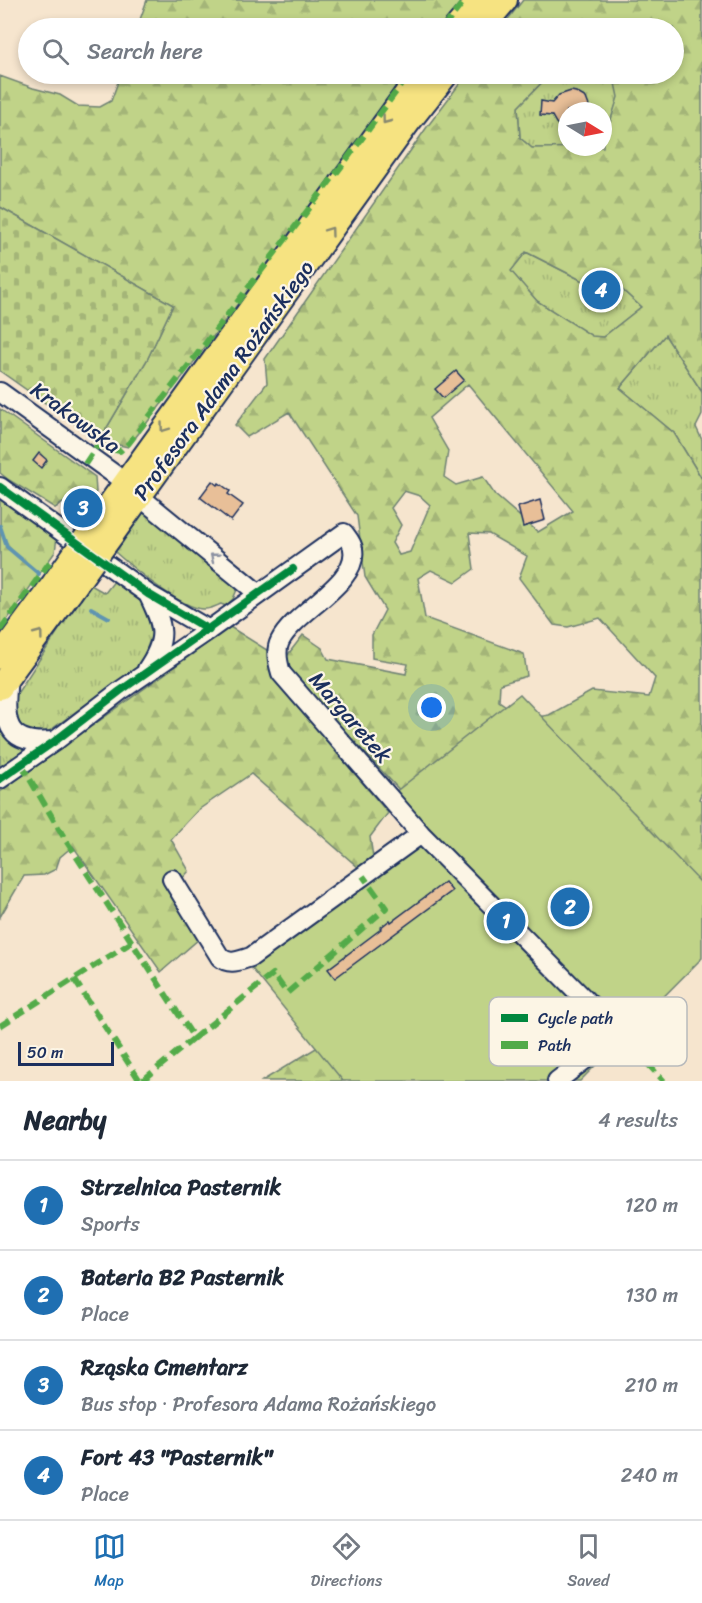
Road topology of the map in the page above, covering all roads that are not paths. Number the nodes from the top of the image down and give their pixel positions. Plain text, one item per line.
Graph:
1 (480, 0) edge
2 (505, 0) edge
3 (465, 18) edge
4 (490, 18) edge
5 (414, 84) edge
6 (438, 84) edge
7 (0, 392) edge
8 (0, 487) edge
9 (132, 489) junction
10 (148, 594) junction
11 (260, 594) junction
12 (208, 630) junction
13 (3, 673) edge
14 (143, 675) junction
15 (55, 741) junction
16 (0, 779) edge
17 (421, 834) junction
18 (172, 879) dead end
19 (582, 997) edge
20 (578, 1066) edge
21 (557, 1081) edge

1 - 3 main road
2 - 4 main road
5 -> 9 main road, Profesora Adama Rożańskiego
9 -> 6 main road, Profesora Adama Rożańskiego
7 - 9 street, Krakowska
8 - 10 street
11 -> 9 street, Krakowska
9 - 13 main road, Profesora Adama Rożańskiego, bridge
10 - 12 street
10 - 14 street
11 - 12 street, Margaretek
11 - 17 street, Margaretek
12 - 14 street, Margaretek
13 - 15 street
14 - 15 street, Margaretek
15 - 16 street, Margaretek
17 - 18 street
17 - 19 street, Margaretek
20 - 21 street, Margaretek

